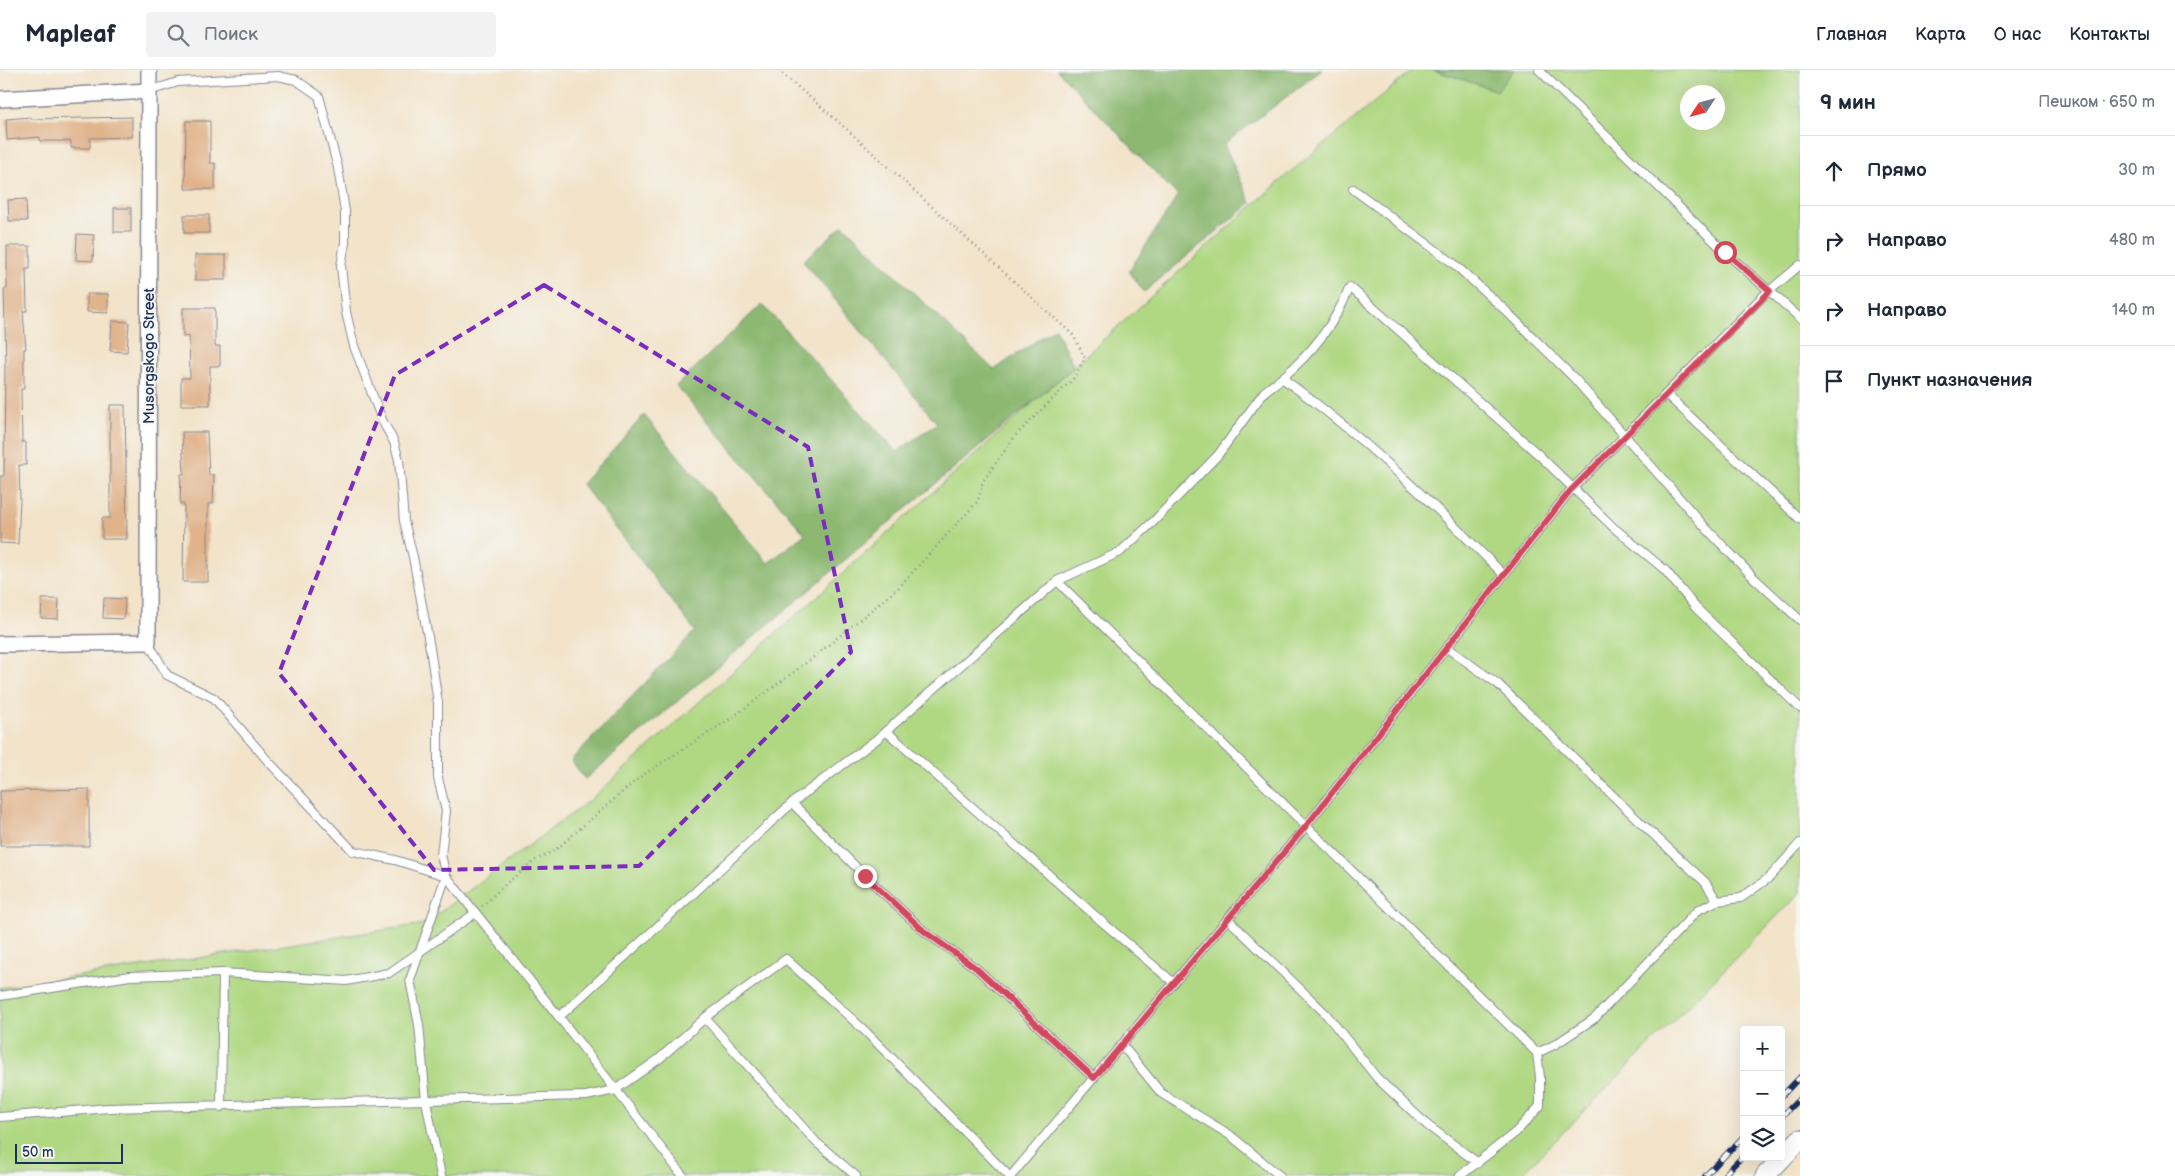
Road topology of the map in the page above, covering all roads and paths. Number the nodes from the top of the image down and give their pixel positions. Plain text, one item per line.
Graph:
1 (149, 70) edge
2 (778, 70) edge
3 (1539, 70) edge
4 (149, 92) junction
5 (0, 99) edge
6 (1353, 189) dead end
7 (1800, 265) edge
8 (1770, 291) junction
9 (1800, 318) edge
10 (1282, 378) junction
11 (1666, 394) junction
12 (1624, 436) junction
13 (1573, 488) junction
14 (1800, 519) edge
15 (1504, 575) junction
16 (1057, 580) junction
17 (1800, 620) edge
18 (148, 642) junction
19 (0, 644) edge
20 (1446, 648) junction
21 (1800, 708) edge
22 (886, 731) junction
23 (792, 803) junction
24 (1306, 826) junction
25 (1800, 843) edge
26 (446, 876) junction
27 (1717, 901) junction
28 (474, 914) junction
29 (1228, 919) junction
30 (420, 951) junction
31 (223, 973) junction
32 (1174, 983) junction
33 (0, 996) edge
34 (559, 1017) junction
35 (705, 1018) junction
36 (1122, 1045) junction
37 (1537, 1053) junction
38 (1094, 1078) junction
39 (615, 1090) junction
40 (426, 1101) junction
41 (221, 1107) junction
42 (0, 1117) edge
43 (1800, 1139) edge
44 (1478, 1163) junction
45 (441, 1176) edge
46 (683, 1176) edge
47 (856, 1176) edge
48 (1010, 1176) edge
49 (1280, 1176) edge
50 (1460, 1176) edge
51 (1764, 1176) edge

1 - 4 street, Musorgskogo Street
2 - 28 path
3 - 8 lane
4 - 5 street
4 - 18 street, Musorgskogo Street
4 - 26 lane
6 - 12 lane
7 - 8 lane
8 - 9 lane
8 - 11 lane
10 - 13 lane
10 - 15 lane
10 - 16 lane
11 - 12 lane
11 - 14 lane
12 - 13 lane
12 - 17 lane
13 - 15 lane
13 - 21 lane
15 - 20 lane
16 - 22 lane
16 - 24 lane
18 - 19 street
18 - 26 lane
20 - 24 lane
20 - 27 lane
22 - 23 lane
22 - 32 lane
23 - 34 lane
23 - 38 lane
24 - 29 lane
24 - 37 lane
25 - 27 lane
26 - 28 lane
26 - 30 lane
27 - 37 lane
28 - 30 lane
28 - 34 lane
29 - 32 lane
29 - 44 lane
30 - 31 lane
30 - 40 lane
31 - 33 lane
31 - 41 lane
32 - 36 lane
34 - 39 lane
35 - 39 lane
35 - 47 lane
35 - 48 lane
36 - 38 lane
36 - 49 lane
37 - 44 lane
38 - 48 lane
39 - 40 lane
39 - 46 lane
40 - 41 lane
40 - 45 lane
41 - 42 lane
43 - 51 street
44 - 50 lane

